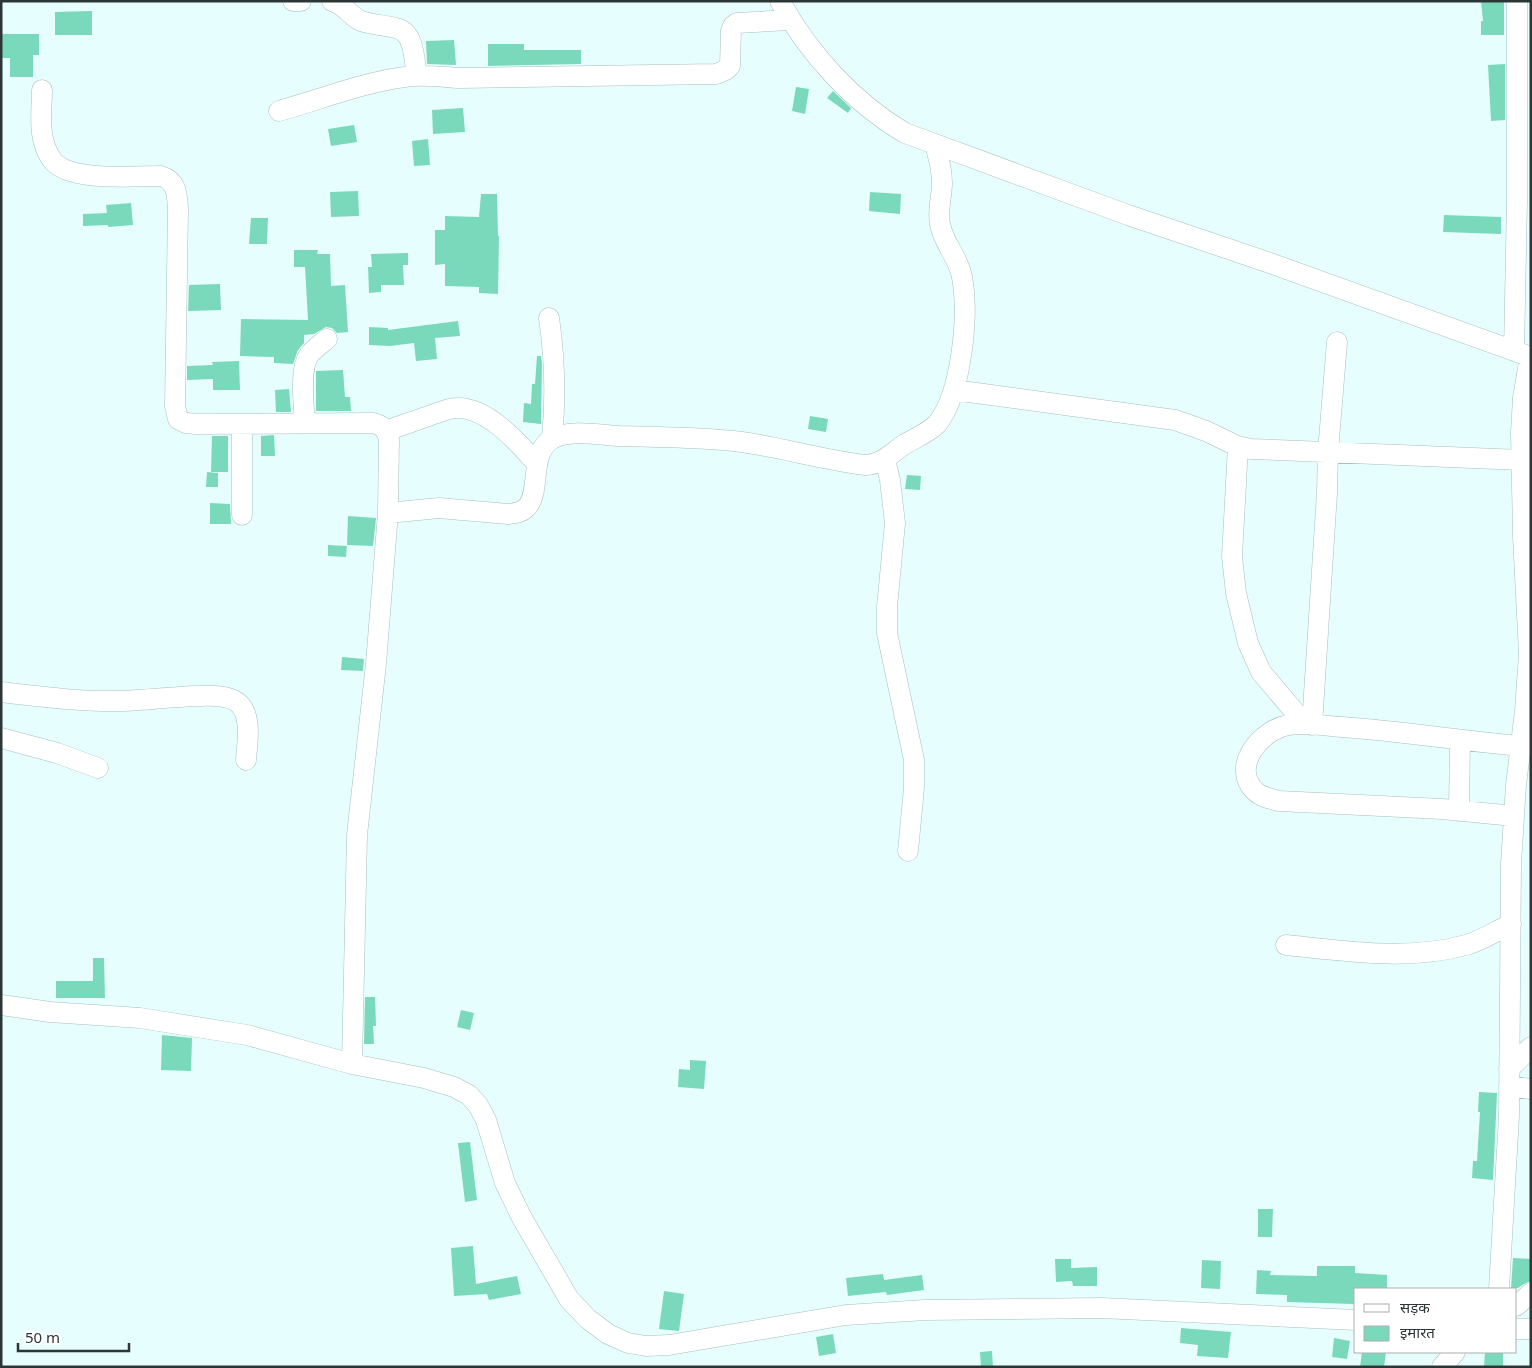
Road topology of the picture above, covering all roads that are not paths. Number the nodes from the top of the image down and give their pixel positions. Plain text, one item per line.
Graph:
1 (293, 1) edge
2 (301, 1) edge
3 (332, 1) edge
4 (780, 1) edge
5 (1517, 1) edge
6 (790, 20) junction
7 (417, 76) junction
8 (42, 90) dead end
9 (279, 111) dead end
10 (935, 145) junction
11 (549, 318) dead end
12 (327, 339) dead end
13 (1337, 342) dead end
14 (1525, 355) edge
15 (954, 390) junction
16 (305, 423) junction
17 (242, 424) junction
18 (386, 431) junction
19 (552, 439) junction
20 (1238, 446) junction
21 (1328, 452) junction
22 (885, 460) junction
23 (1522, 460) junction
24 (537, 464) junction
25 (388, 513) junction
26 (242, 515) dead end
27 (1, 692) edge
28 (1309, 724) junction
29 (1, 738) edge
30 (1460, 740) junction
31 (1521, 746) junction
32 (246, 760) dead end
33 (98, 768) dead end
34 (1459, 811) junction
35 (1519, 823) edge
36 (908, 851) dead end
37 (1511, 924) junction
38 (1286, 945) dead end
39 (1, 1005) edge
40 (1531, 1047) edge
41 (352, 1064) junction
42 (1509, 1078) junction
43 (1531, 1089) edge
44 (1498, 1288) edge
45 (1531, 1293) edge
46 (1517, 1305) edge
47 (1354, 1320) edge
48 (1517, 1329) edge
49 (1531, 1329) edge
50 (1454, 1353) edge
51 (1442, 1367) edge

1 - 2 street
3 - 7 street
4 - 6 street
5 - 14 street
6 - 7 street
6 - 10 street
7 - 9 street
8 - 17 street
10 - 14 street
10 - 15 street
11 - 19 street
12 - 16 street
13 - 21 street
14 - 23 street
15 - 20 street
15 - 22 street
16 - 17 street
16 - 18 street
17 - 26 street
18 - 24 street
18 - 25 street
19 - 22 street
19 - 24 street
20 - 21 street
20 - 28 street
21 - 23 street
21 - 28 street
22 - 36 street
23 - 31 street
24 - 25 street
25 - 41 street
27 - 32 street
28 - 30 street
28 - 34 street
29 - 33 street
30 - 31 street
30 - 34 street
31 - 35 street
34 - 35 street
35 - 37 street
37 - 38 street
37 - 42 street
39 - 41 street
40 - 42 street
41 - 47 street
42 - 43 street
42 - 44 street
45 - 46 street
48 - 49 street
50 - 51 street

